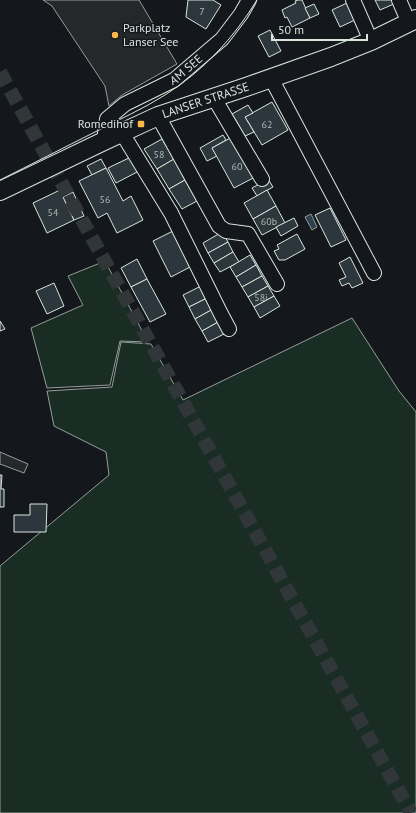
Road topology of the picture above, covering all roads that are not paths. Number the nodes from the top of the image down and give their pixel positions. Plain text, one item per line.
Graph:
1 (249, 0) edge
2 (353, 0) edge
3 (398, 0) edge
4 (412, 21) edge
5 (371, 41) junction
6 (271, 78) junction
7 (214, 98) junction
8 (158, 116) junction
9 (122, 133) junction
10 (104, 141) junction
11 (262, 179) dead end
12 (0, 191) edge
13 (374, 273) dead end
14 (278, 284) dead end
15 (229, 329) dead end

1 - 10 street, AM SEE
2 - 5 street
3 - 4 street
4 - 5 main road, LANSER STRASSE
5 - 6 main road, LANSER STRASSE
6 - 7 main road, LANSER STRASSE
6 - 13 street
7 - 8 main road, LANSER STRASSE
7 - 11 street
8 - 9 main road, LANSER STRASSE
8 - 14 street
9 - 10 main road, LANSER STRASSE
9 - 15 street
10 - 12 main road, LANSER STRASSE

